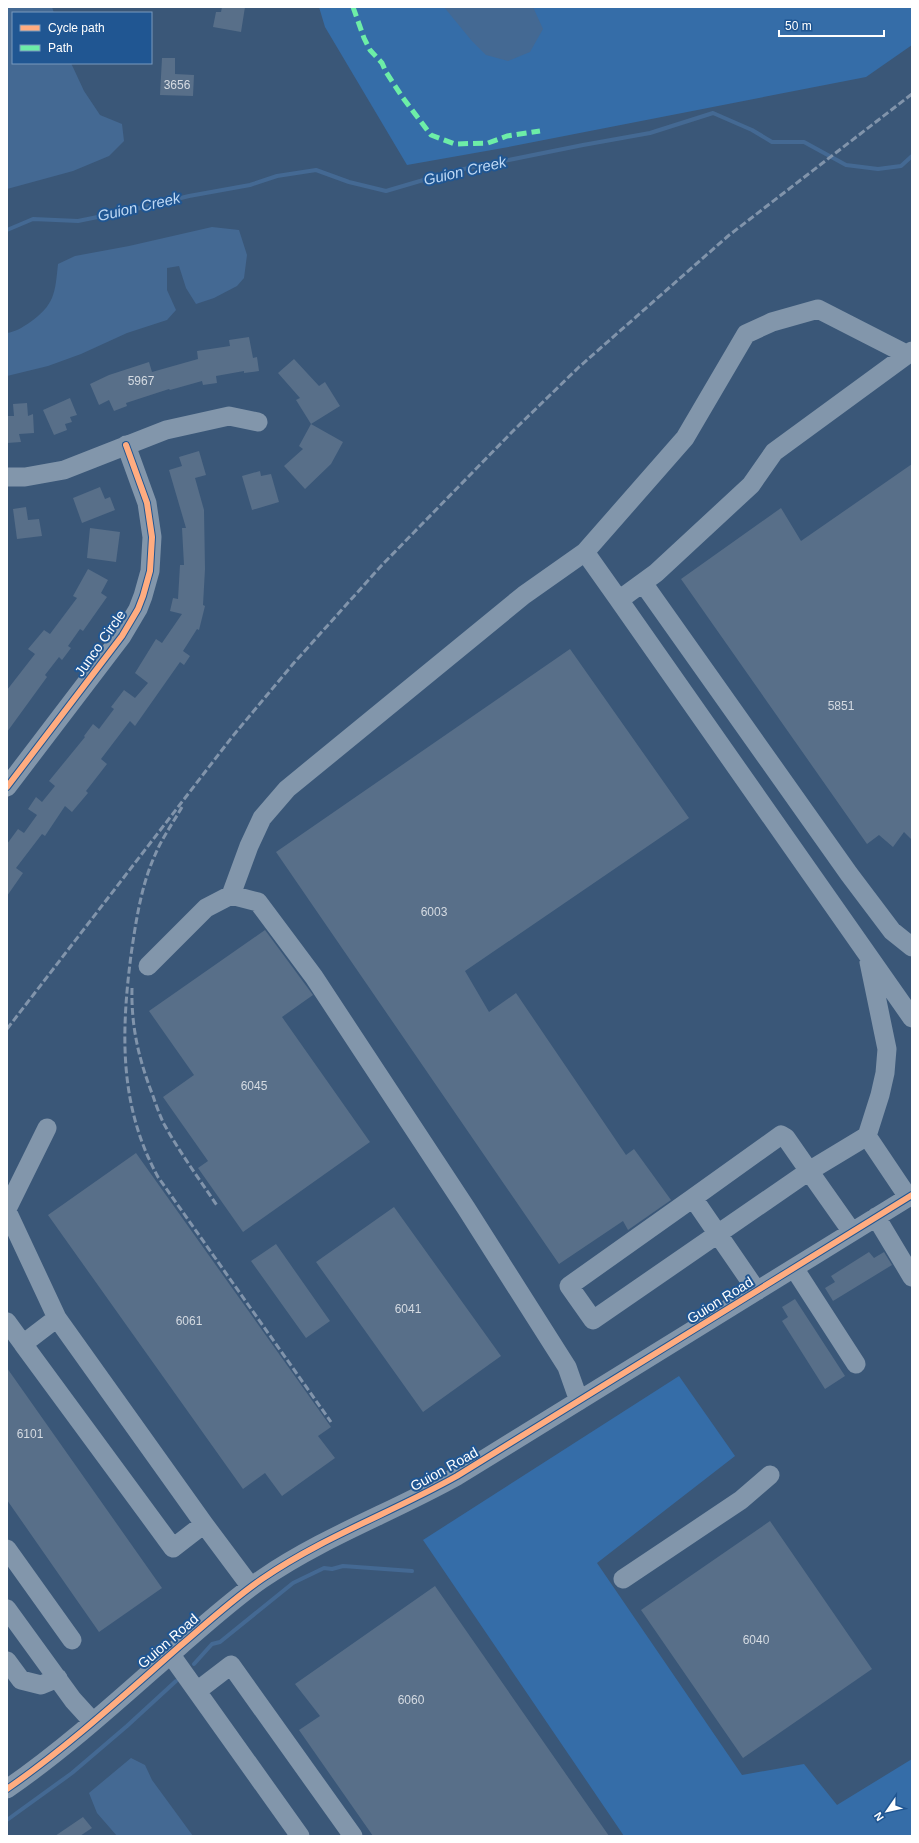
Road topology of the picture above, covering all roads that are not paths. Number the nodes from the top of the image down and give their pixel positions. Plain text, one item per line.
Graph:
1 (909, 353) edge
2 (258, 422) dead end
3 (126, 445) junction
4 (7, 477) edge
5 (585, 552) junction
6 (643, 583) junction
7 (619, 600) junction
8 (7, 787) edge
9 (231, 895) junction
10 (912, 947) edge
11 (868, 955) junction
12 (148, 966) dead end
13 (912, 1018) edge
14 (47, 1128) dead end
15 (867, 1136) junction
16 (809, 1171) junction
17 (910, 1196) edge
18 (692, 1198) junction
19 (7, 1210) edge
20 (876, 1217) junction
21 (852, 1232) junction
22 (717, 1234) junction
23 (794, 1268) junction
24 (912, 1277) edge
25 (757, 1291) junction
26 (57, 1318) junction
27 (7, 1322) edge
28 (23, 1344) junction
29 (856, 1364) dead end
30 (579, 1401) junction
31 (770, 1475) dead end
32 (204, 1524) junction
33 (7, 1548) edge
34 (623, 1579) dead end
35 (251, 1587) junction
36 (7, 1609) edge
37 (72, 1640) dead end
38 (171, 1655) junction
39 (7, 1661) edge
40 (58, 1678) junction
41 (196, 1691) junction
42 (93, 1722) junction
43 (7, 1789) edge
44 (300, 1836) edge
45 (352, 1836) edge

1 - 5 street
1 - 6 street
2 - 3 street
3 - 4 street
3 - 8 street, Junco Circle
5 - 7 street
5 - 9 street
6 - 7 street
6 - 10 street
7 - 11 street
9 - 12 street
9 - 30 street
11 - 13 street
11 - 15 street
14 - 19 street
15 - 16 street
15 - 17 street
16 - 18 street
16 - 21 street
16 - 22 street
17 - 20 street, Guion Road
18 - 22 street
18 - 22 street
19 - 26 street
20 - 21 street, Guion Road
20 - 24 street
21 - 23 street, Guion Road
22 - 25 street
23 - 25 street, Guion Road
23 - 29 street
25 - 30 street, Guion Road
26 - 28 street
26 - 32 street
27 - 28 street
28 - 32 street
30 - 35 street, Guion Road
31 - 34 street
32 - 35 street
33 - 37 street
35 - 38 street, Guion Road
36 - 40 street
38 - 41 street
38 - 42 street, Guion Road
39 - 40 street
40 - 42 street
41 - 44 street
41 - 45 street
42 - 43 street, Guion Road

